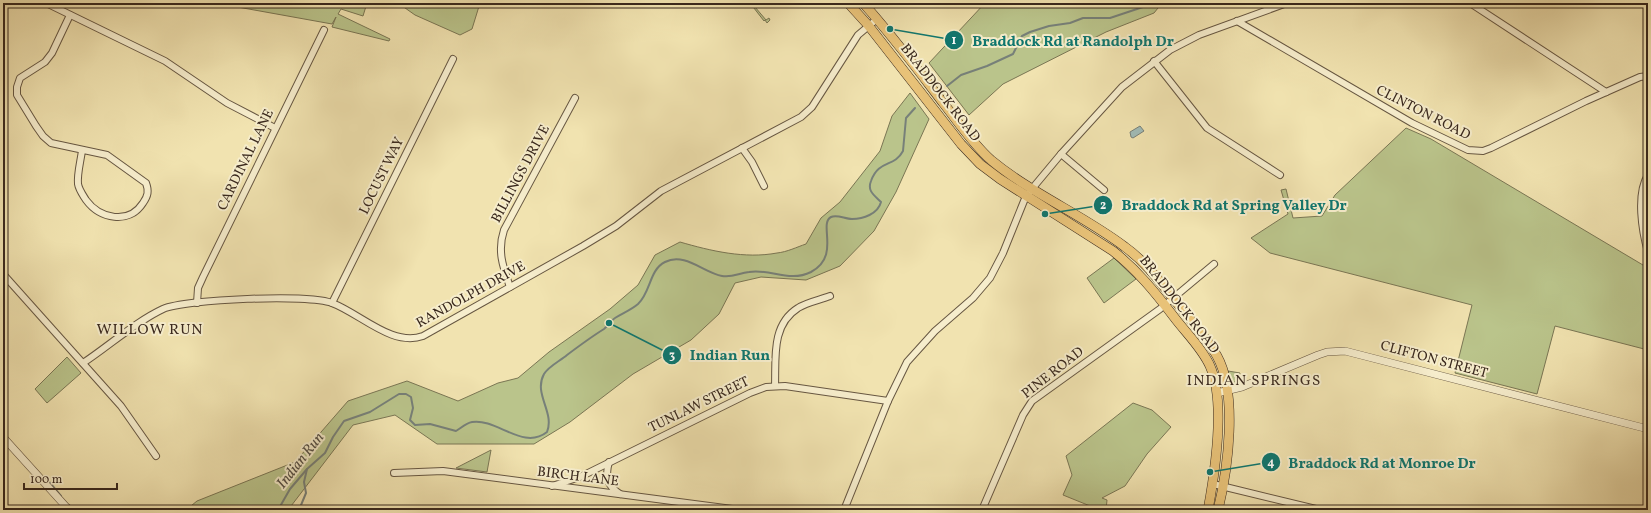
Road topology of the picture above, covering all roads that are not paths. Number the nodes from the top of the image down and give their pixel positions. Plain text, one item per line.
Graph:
1 (46, 3) edge
2 (848, 3) edge
3 (863, 3) edge
4 (1287, 3) edge
5 (1470, 3) edge
6 (70, 15) junction
7 (876, 19) junction
8 (1237, 21) junction
9 (868, 26) junction
10 (324, 30) dead end
11 (453, 59) dead end
12 (1154, 61) junction
13 (1648, 76) edge
14 (1606, 92) junction
15 (575, 98) dead end
16 (275, 128) junction
17 (742, 148) junction
18 (82, 150) junction
19 (1061, 154) junction
20 (1280, 175) dead end
21 (1648, 175) edge
22 (764, 186) dead end
23 (1032, 188) junction
24 (1104, 190) dead end
25 (1026, 196) junction
26 (1648, 252) edge
27 (1214, 264) dead end
28 (3, 274) edge
29 (510, 287) junction
30 (830, 296) dead end
31 (1173, 298) junction
32 (197, 302) junction
33 (332, 303) junction
34 (1165, 305) junction
35 (82, 363) junction
36 (775, 386) junction
37 (1227, 391) junction
38 (1217, 393) junction
39 (888, 401) junction
40 (1648, 430) edge
41 (3, 437) edge
42 (156, 456) dead end
43 (609, 462) junction
44 (394, 473) dead end
45 (1213, 484) junction
46 (552, 486) junction
47 (1224, 487) junction
48 (621, 495) junction
49 (69, 510) edge
50 (740, 510) edge
51 (844, 510) edge
52 (982, 510) edge
53 (1208, 510) edge
54 (1218, 510) edge
55 (1320, 510) edge

1 - 6 street
2 - 9 main road, BRADDOCK ROAD
3 - 7 main road, BRADDOCK ROAD
4 - 8 street
5 - 14 street
6 - 16 street
6 - 18 street
7 - 9 street, RANDOLPH DRIVE
7 - 23 main road, BRADDOCK ROAD
8 - 12 street
8 - 14 street, CLINTON ROAD
9 - 17 street, RANDOLPH DRIVE
9 - 25 main road, BRADDOCK ROAD
10 - 16 street, CARDINAL LANE
11 - 33 street, LOCUST WAY
12 - 19 street
12 - 20 street
13 - 14 street, CLINTON ROAD
15 - 29 street, BILLINGS DRIVE
16 - 32 street, CARDINAL LANE
17 - 22 street
17 - 29 street, RANDOLPH DRIVE
18 - 18 street
19 - 23 street
19 - 24 street
21 - 26 street
23 - 25 street
23 - 31 main road, BRADDOCK ROAD
25 - 34 main road, BRADDOCK ROAD
25 - 39 street
27 - 31 street, PINE ROAD
28 - 35 street
29 - 33 street, RANDOLPH DRIVE
30 - 36 street
31 - 34 street, PINE ROAD
31 - 37 main road, BRADDOCK ROAD
32 - 33 street, RANDOLPH DRIVE
32 - 35 street, RANDOLPH DRIVE
34 - 38 main road, BRADDOCK ROAD
34 - 52 street, PINE ROAD
35 - 42 street
36 - 39 street, TUNLAW STREET
36 - 43 street, TUNLAW STREET
37 - 38 street, CLIFTON STREET
37 - 40 street, CLIFTON STREET
37 - 47 main road, BRADDOCK ROAD
38 - 45 main road, BRADDOCK ROAD
39 - 51 street
41 - 49 street
43 - 46 street, TUNLAW STREET
43 - 48 street
44 - 46 street, BIRCH LANE
45 - 47 street
45 - 53 main road, BRADDOCK ROAD
46 - 48 street, BIRCH LANE
47 - 54 main road, BRADDOCK ROAD
47 - 55 street
48 - 50 street, BIRCH LANE

